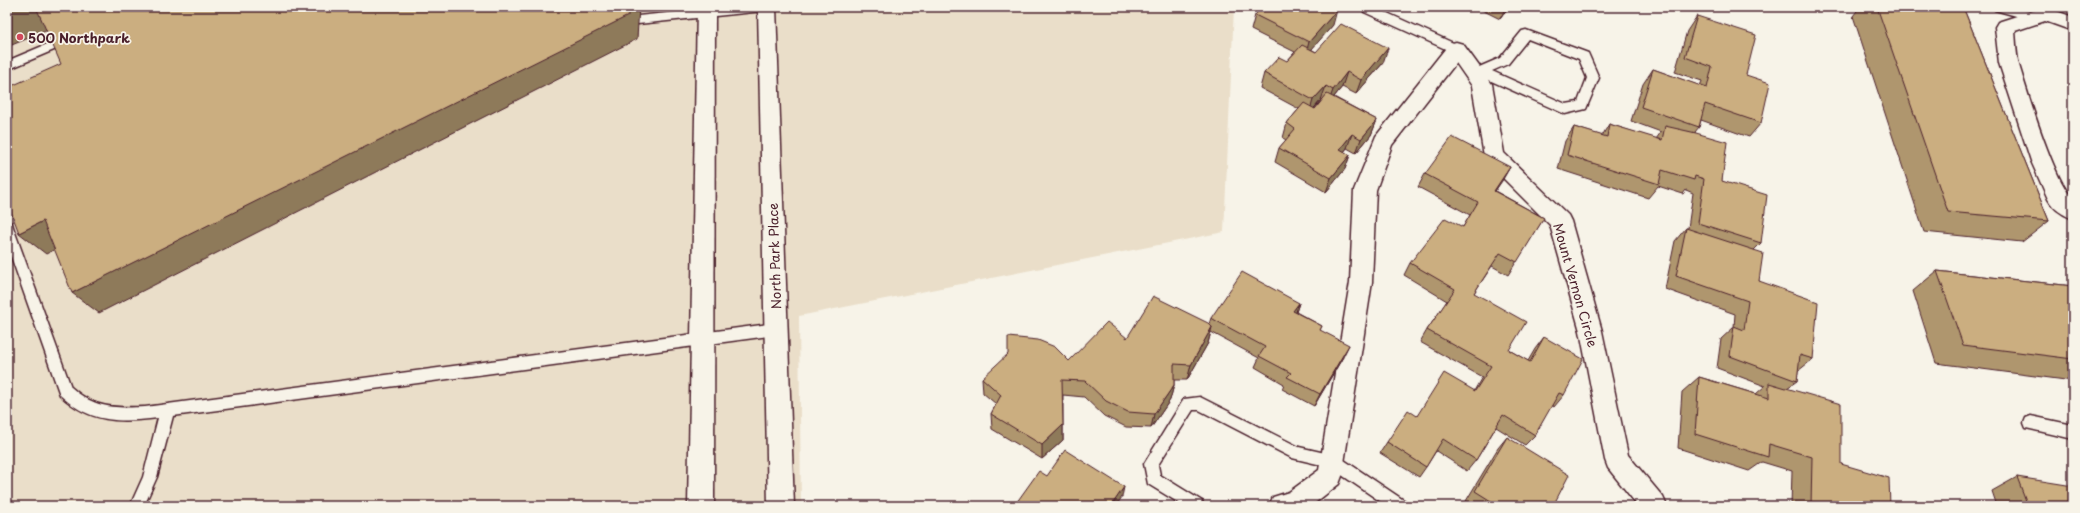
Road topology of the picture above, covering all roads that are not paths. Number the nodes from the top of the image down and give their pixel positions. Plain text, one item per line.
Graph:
1 (766, 7) edge
2 (1999, 7) edge
3 (1368, 9) dead end
4 (706, 10) edge
5 (2034, 17) junction
6 (638, 20) dead end
7 (2073, 24) edge
8 (64, 41) edge
9 (1456, 49) junction
10 (7, 66) edge
11 (1477, 73) junction
12 (2073, 210) edge
13 (7, 227) edge
14 (776, 329) junction
15 (703, 338) junction
16 (167, 410) junction
17 (2031, 423) dead end
18 (2073, 432) edge
19 (1333, 461) junction
20 (137, 506) edge
21 (701, 506) edge
22 (781, 506) edge
23 (1198, 506) edge
24 (1282, 506) edge
25 (1400, 506) edge
26 (1654, 506) edge

1 - 4 lane
1 - 14 street, North Park Place
2 - 5 lane
3 - 9 lane
4 - 6 lane
4 - 15 street
5 - 7 street
5 - 12 street
8 - 10 lane
9 - 11 street, Mount Vernon Circle
9 - 19 street
11 - 11 lane
11 - 26 street, Mount Vernon Circle
13 - 16 lane
14 - 15 lane
14 - 22 street, North Park Place
15 - 16 lane
15 - 21 street
16 - 20 lane
17 - 18 lane
19 - 23 lane
19 - 24 street
19 - 25 lane

